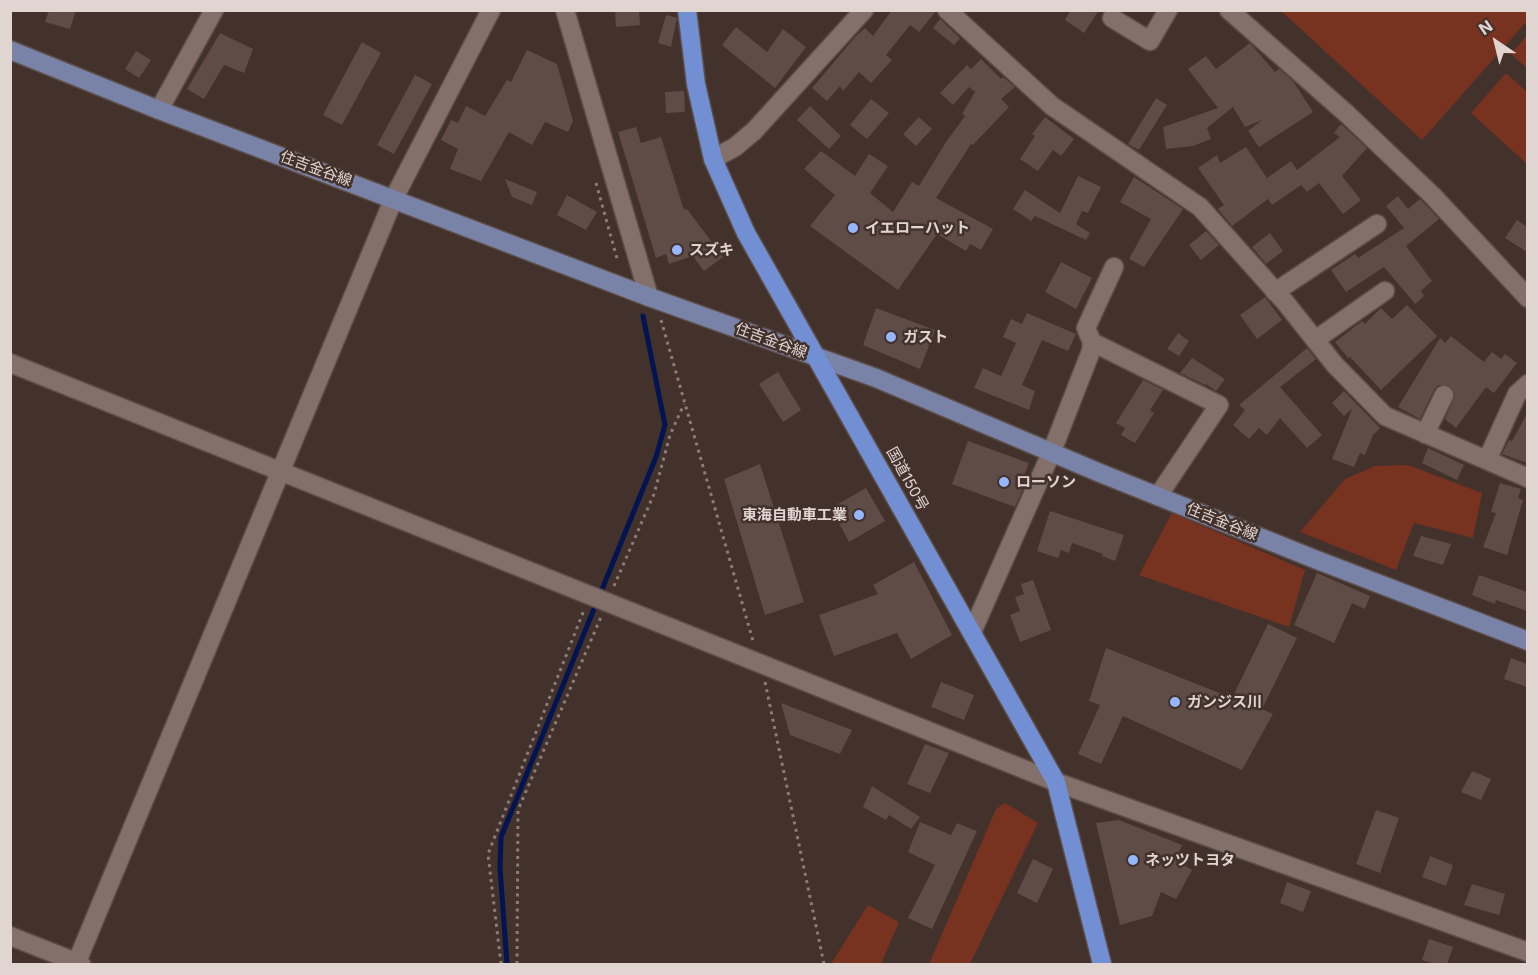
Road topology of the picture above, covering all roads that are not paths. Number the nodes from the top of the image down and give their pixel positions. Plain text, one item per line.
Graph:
1 (214, 10) edge
2 (490, 10) edge
3 (565, 10) edge
4 (687, 10) edge
5 (864, 10) edge
6 (947, 10) edge
7 (1168, 10) edge
8 (1229, 10) edge
9 (1112, 18) dead end
10 (10, 50) edge
11 (159, 110) junction
12 (713, 159) junction
13 (394, 198) junction
14 (1377, 224) dead end
15 (1114, 267) dead end
16 (1385, 291) dead end
17 (1275, 292) junction
18 (649, 297) junction
19 (1527, 298) edge
20 (1315, 340) junction
21 (1092, 342) junction
22 (818, 358) junction
23 (10, 363) edge
24 (1527, 384) edge
25 (1444, 395) dead end
26 (1425, 434) junction
27 (1052, 451) junction
28 (1487, 460) junction
29 (282, 473) junction
30 (1527, 478) edge
31 (1158, 496) junction
32 (972, 632) junction
33 (1527, 641) edge
34 (1056, 782) junction
35 (10, 936) edge
36 (1527, 952) edge
37 (78, 964) edge
38 (1102, 964) edge

1 - 11 street
2 - 13 street
3 - 18 street
4 - 12 highway, 国道150号
5 - 12 street
6 - 17 street
7 - 9 street
8 - 19 street
10 - 11 main road, 住吉金谷線
11 - 13 main road, 住吉金谷線
12 - 22 highway, 国道150号
13 - 18 main road, 住吉金谷線
13 - 29 street
14 - 17 street
15 - 21 street
16 - 20 street
17 - 20 street
18 - 22 main road, 住吉金谷線
20 - 26 street
21 - 27 street
21 - 31 street
22 - 27 main road, 住吉金谷線
22 - 32 highway, 国道150号
23 - 29 street
24 - 28 street
25 - 26 street
26 - 28 street
27 - 31 main road, 住吉金谷線
27 - 32 street
28 - 30 street
29 - 34 street
29 - 37 street
31 - 33 main road, 住吉金谷線
32 - 34 highway, 国道150号
34 - 36 street
34 - 38 highway, 国道150号
35 - 37 street

